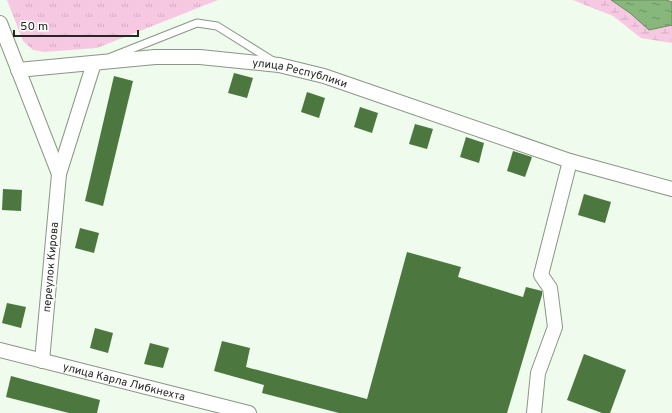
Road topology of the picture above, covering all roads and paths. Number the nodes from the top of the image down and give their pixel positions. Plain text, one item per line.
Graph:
1 (0, 23) edge
2 (94, 63) junction
3 (279, 65) junction
4 (18, 70) junction
5 (570, 160) junction
6 (59, 174) junction
7 (672, 189) edge
8 (0, 350) edge
9 (42, 361) junction
10 (249, 413) edge
11 (534, 413) edge

1 - 4 street, переулок Кирова
2 - 3 street, улица Республики
2 - 3 lane
2 - 4 street, улица Республики
2 - 6 street, переулок Кирова
3 - 5 street, улица Республики
4 - 6 street, переулок Кирова
5 - 7 street, улица Республики
5 - 11 street
6 - 9 street, переулок Кирова
8 - 9 street, улица Карла Либкнехта
9 - 10 street, улица Карла Либкнехта

